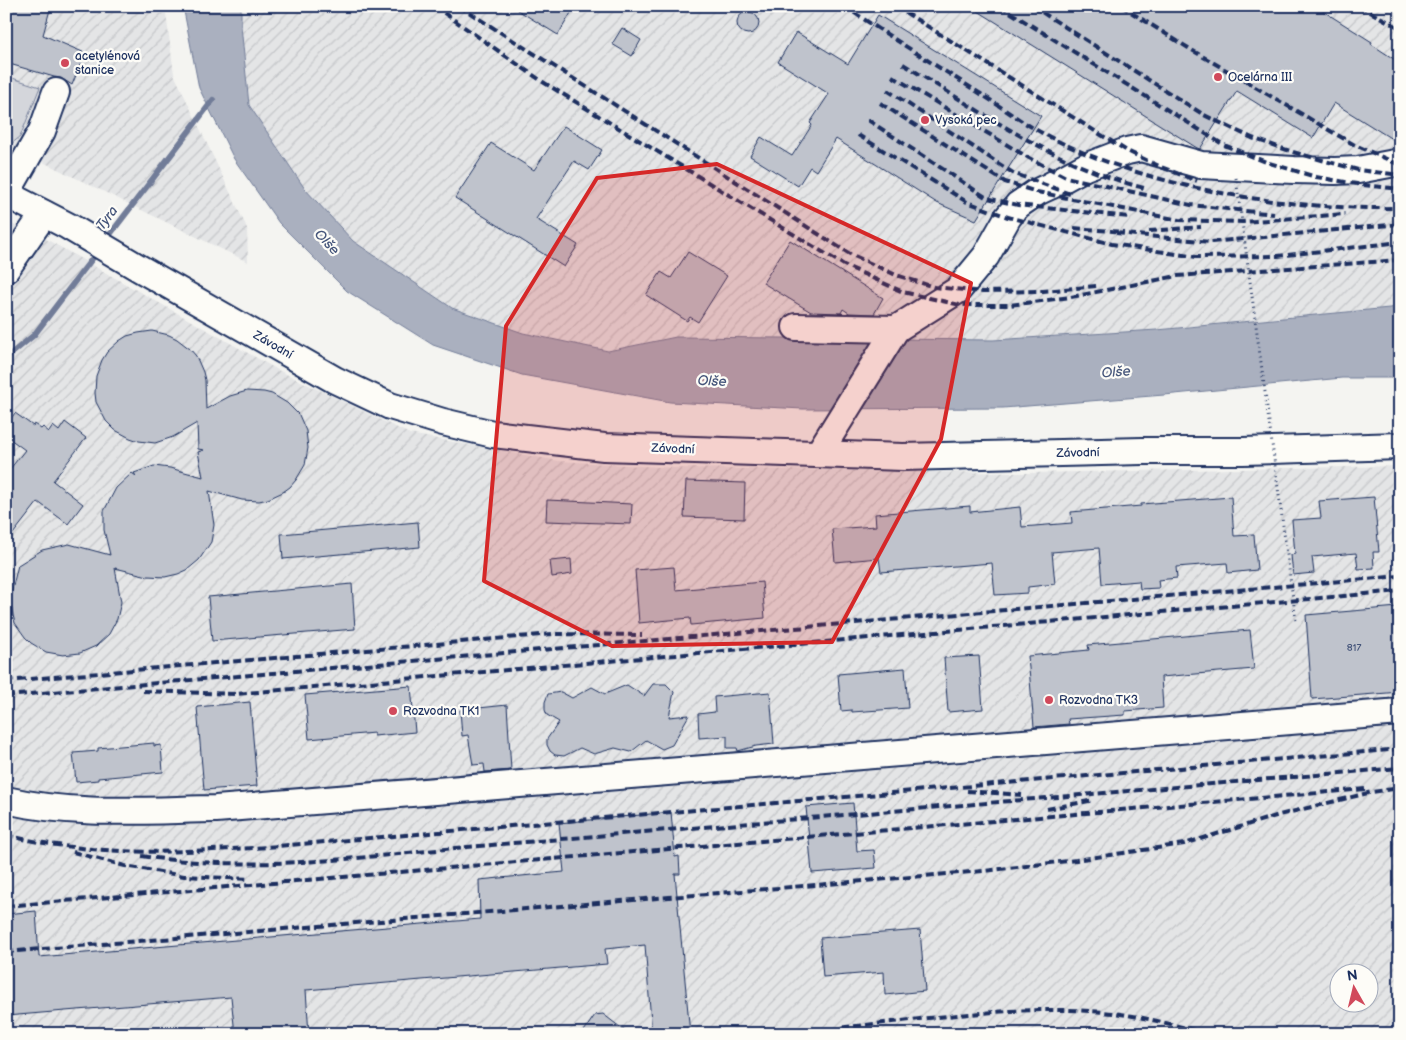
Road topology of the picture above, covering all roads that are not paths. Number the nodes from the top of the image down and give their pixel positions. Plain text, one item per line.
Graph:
1 (56, 92) dead end
2 (1400, 162) edge
3 (6, 194) edge
4 (44, 214) junction
5 (6, 269) edge
6 (796, 327) dead end
7 (896, 329) junction
8 (824, 444) junction
9 (1400, 446) edge
10 (1400, 712) edge
11 (6, 800) edge

1 - 3 street
2 - 7 street
3 - 4 street, Závodní
4 - 5 street
4 - 8 street, Závodní
6 - 7 street
7 - 8 street
8 - 9 street, Závodní
10 - 11 street

